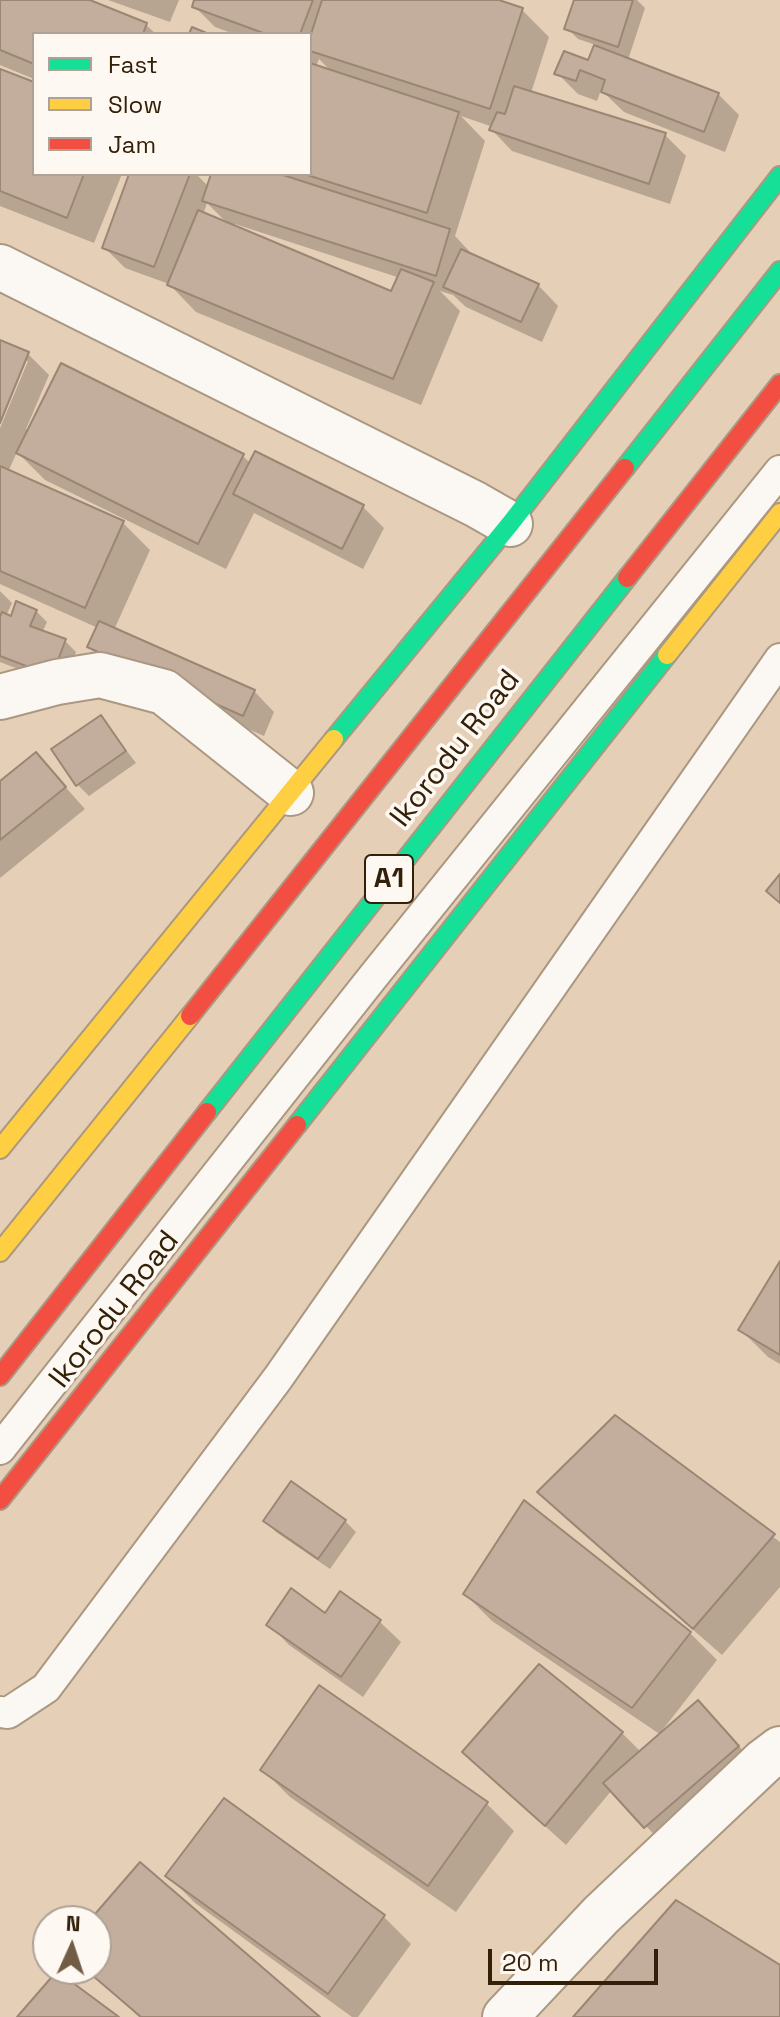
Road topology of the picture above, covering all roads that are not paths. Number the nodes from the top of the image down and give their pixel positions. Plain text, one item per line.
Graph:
1 (780, 176) edge
2 (0, 267) edge
3 (780, 271) edge
4 (780, 384) edge
5 (780, 471) edge
6 (780, 513) edge
7 (510, 524) junction
8 (780, 659) edge
9 (0, 697) edge
10 (291, 793) junction
11 (0, 1149) edge
12 (0, 1252) edge
13 (0, 1376) edge
14 (0, 1449) edge
15 (0, 1500) edge
16 (0, 1712) edge
17 (780, 1749) edge
18 (505, 2017) edge

1 - 7 main road
2 - 7 street
3 - 12 main road, Ikorodu Road / A1
4 - 13 main road, Ikorodu Road / A1
5 - 14 lane
6 - 15 main road, Ikorodu Road
7 - 10 main road
8 - 16 lane
9 - 10 street
10 - 11 main road
17 - 18 street

